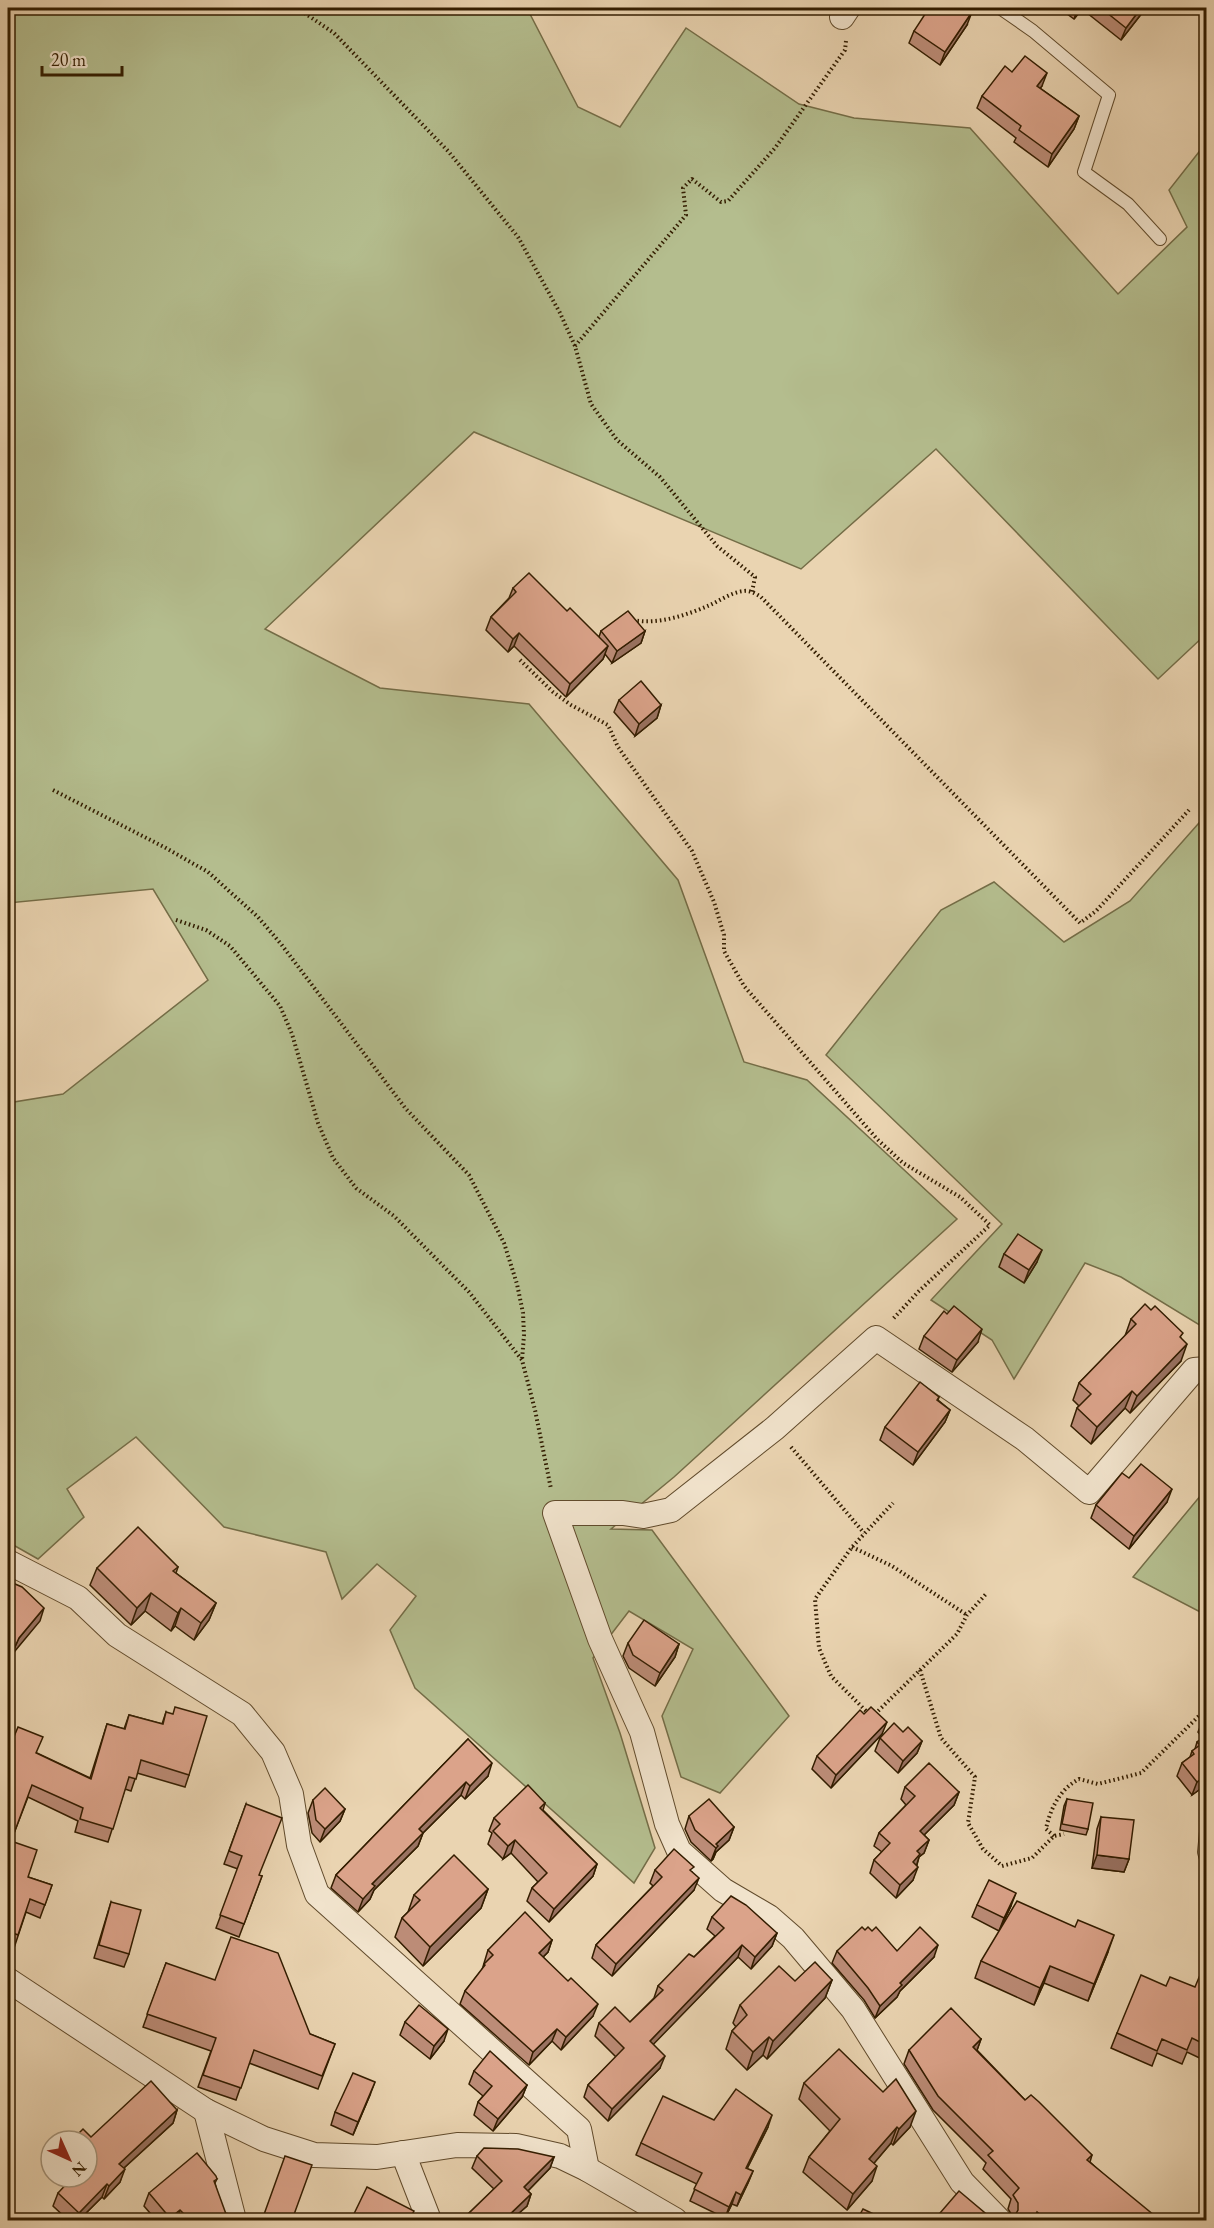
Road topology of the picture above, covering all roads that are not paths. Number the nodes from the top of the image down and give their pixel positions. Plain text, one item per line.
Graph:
1 (1000, 8) edge
2 (1160, 240) dead end
3 (1206, 1369) edge
4 (8, 1562) edge
5 (1206, 1832) edge
6 (1206, 1859) edge
7 (8, 1980) edge
8 (206, 2112) junction
9 (403, 2153) junction
10 (587, 2169) junction
11 (664, 2218) edge
12 (234, 2220) edge
13 (429, 2220) edge
14 (999, 2220) edge

1 - 2 lane
3 - 14 street
4 - 10 street
5 - 6 lane
7 - 8 street
8 - 9 street
8 - 12 street
9 - 10 street
9 - 13 street
10 - 11 street

